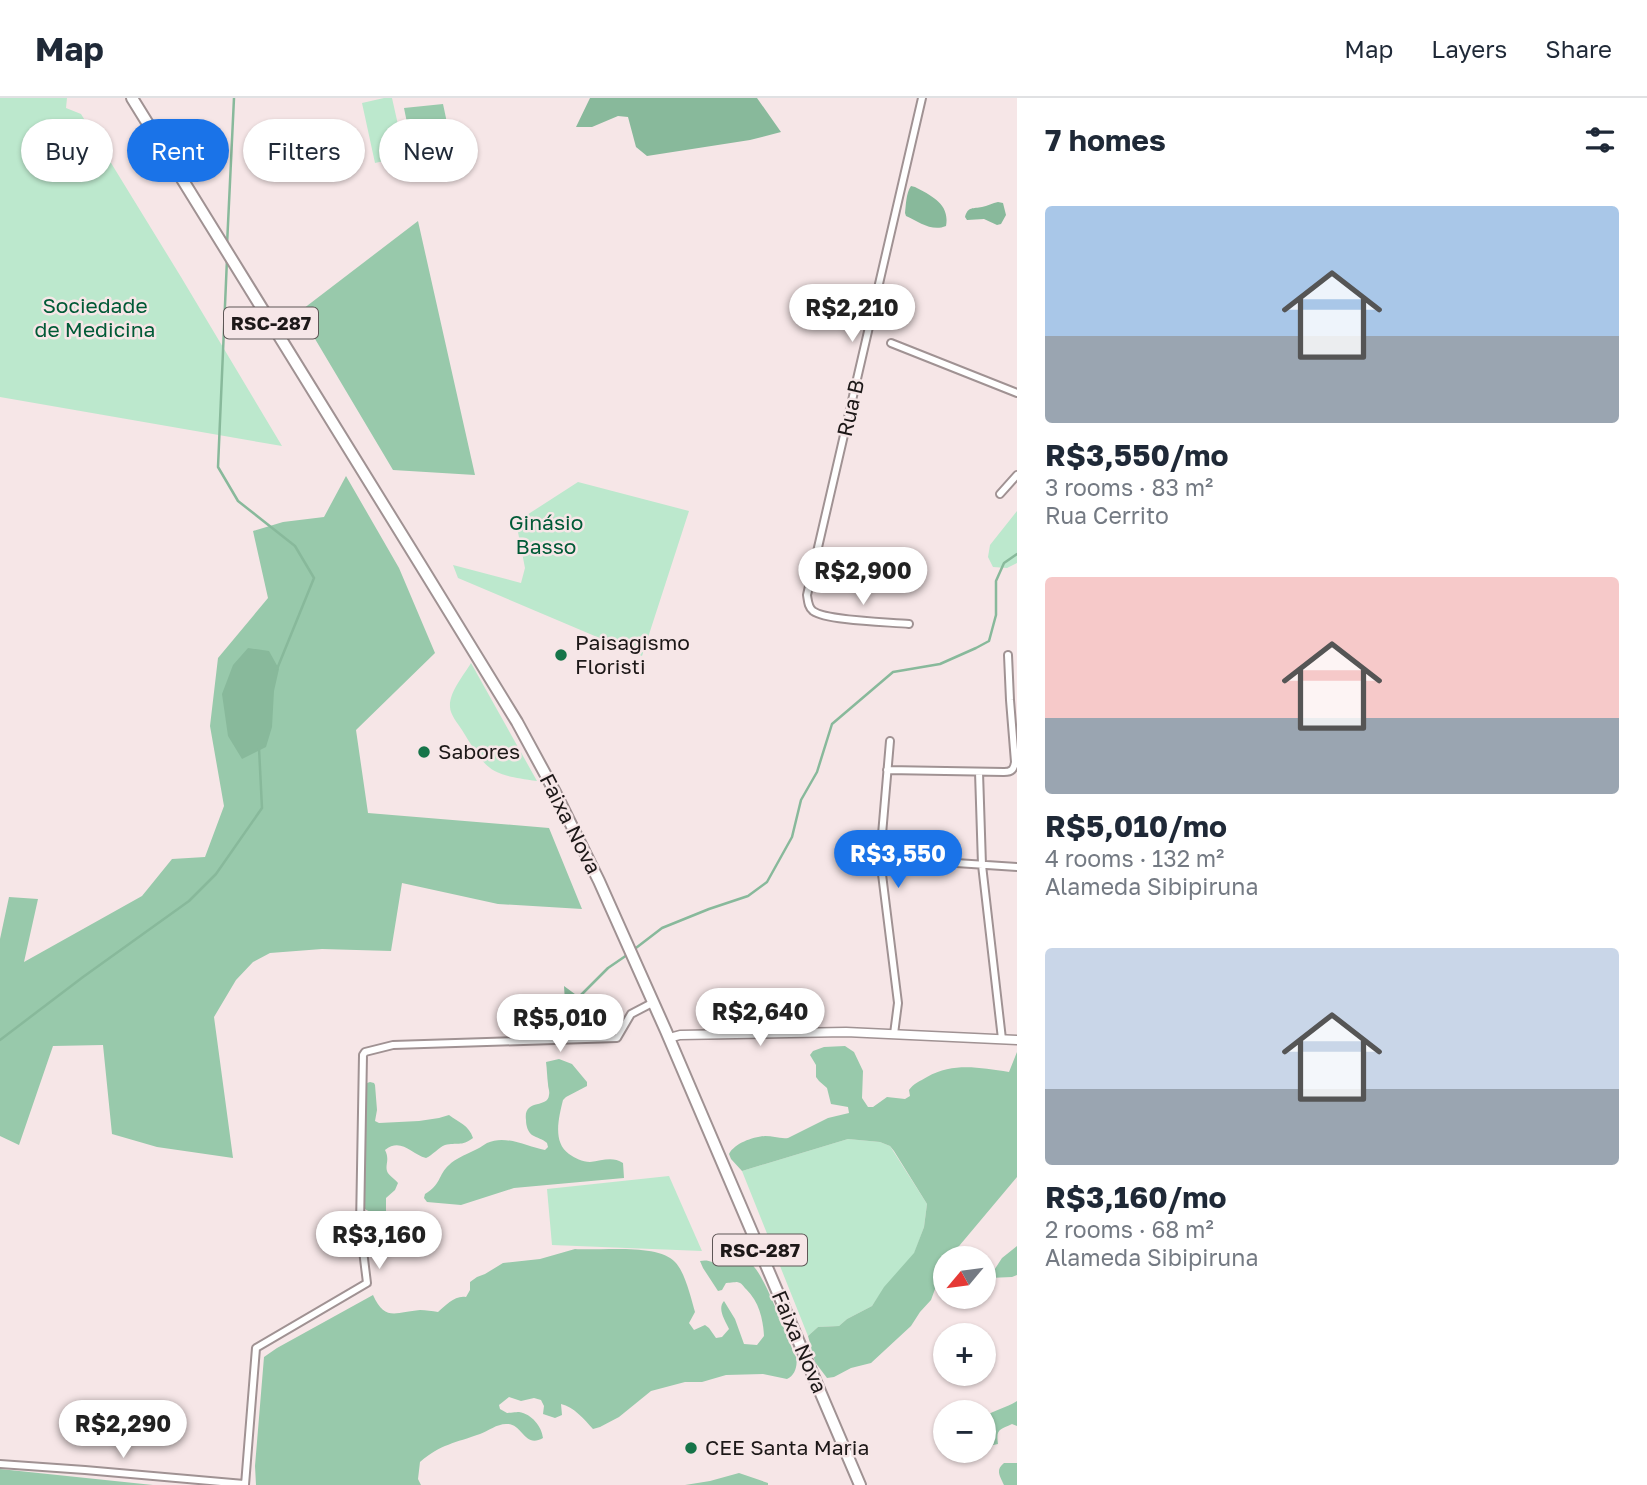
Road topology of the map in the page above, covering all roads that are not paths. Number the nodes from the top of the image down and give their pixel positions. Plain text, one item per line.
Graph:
1 (132, 98) edge
2 (922, 98) edge
3 (891, 343) dead end
4 (1017, 393) edge
5 (1017, 475) edge
6 (1000, 494) dead end
7 (909, 624) dead end
8 (1008, 655) dead end
9 (1013, 701) edge
10 (890, 741) dead end
11 (887, 770) junction
12 (979, 772) junction
13 (880, 858) junction
14 (982, 866) junction
15 (1017, 867) edge
16 (653, 1002) junction
17 (894, 1034) junction
18 (670, 1038) junction
19 (1002, 1039) junction
20 (1017, 1040) edge
21 (0, 1464) edge
22 (244, 1485) edge
23 (860, 1485) edge

1 - 16 highway, Faixa Nova / RSC-287
2 - 7 street, Rua B
3 - 4 street
5 - 6 street
8 - 9 street
9 - 12 street
10 - 11 street
11 - 12 street
11 - 13 street
12 - 14 street
13 - 14 street
13 - 17 street
14 - 15 street
14 - 19 street
16 - 18 highway, Faixa Nova / RSC-287
16 - 22 street
17 - 18 street
17 - 19 street
18 - 23 highway, Faixa Nova / RSC-287
19 - 20 street
21 - 22 street

